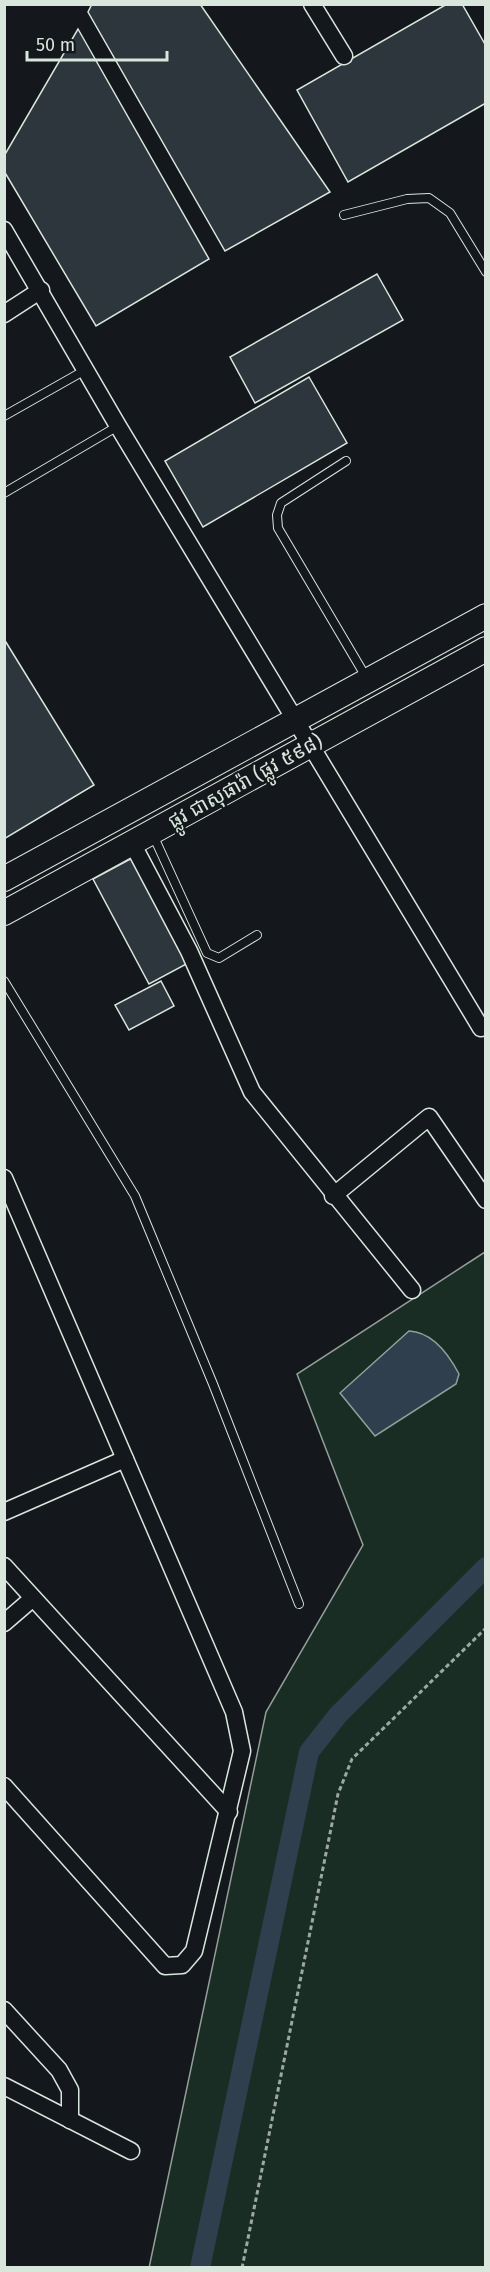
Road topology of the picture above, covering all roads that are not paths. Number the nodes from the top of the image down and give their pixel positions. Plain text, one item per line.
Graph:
1 (317, 6) edge
2 (344, 56) dead end
3 (345, 215) dead end
4 (4, 230) edge
5 (486, 272) edge
6 (41, 290) junction
7 (4, 314) edge
8 (87, 369) junction
9 (4, 416) edge
10 (118, 426) junction
11 (346, 460) dead end
12 (4, 493) edge
13 (486, 616) edge
14 (486, 649) edge
15 (368, 680) junction
16 (295, 721) junction
17 (310, 745) junction
18 (142, 837) junction
19 (12, 875) edge
20 (32, 897) junction
21 (4, 913) edge
22 (257, 935) dead end
23 (4, 981) edge
24 (481, 1028) dead end
25 (4, 1178) edge
26 (333, 1196) junction
27 (486, 1200) edge
28 (412, 1290) dead end
29 (125, 1459) junction
30 (4, 1512) edge
31 (4, 1566) edge
32 (33, 1598) junction
33 (299, 1604) dead end
34 (4, 1623) edge
35 (4, 1786) edge
36 (229, 1812) junction
37 (4, 2010) edge
38 (4, 2086) edge
39 (70, 2120) junction
40 (131, 2151) dead end

1 - 2 street
3 - 5 lane
4 - 6 street
6 - 7 street
6 - 8 street
8 - 9 lane
8 - 10 street
10 - 12 lane
10 - 16 street
11 - 15 lane
13 - 15 main road, ផ្លូវ ជាសុផារ៉ា (ផ្លូវ ៥៩៨)
14 - 17 main road, ផ្លូវ ជាសុផារ៉ា (ផ្លូវ ៥៩៨)
15 - 16 main road, ផ្លូវ ជាសុផារ៉ា (ផ្លូវ ៥៩៨)
16 - 17 street
16 - 19 main road, ផ្លូវ ជាសុផារ៉ា (ផ្លូវ ៥៩៨)
17 - 18 main road, ផ្លូវ ជាសុផារ៉ា (ផ្លូវ ៥៩៨)
17 - 24 street
18 - 20 main road, ផ្លូវ ជាសុផារ៉ា (ផ្លូវ ៥៩៨)
18 - 22 lane
18 - 26 street
19 - 20 main road
20 - 21 main road, ផ្លូវ ជាសុផារ៉ា (ផ្លូវ ៥៩៨)
23 - 33 lane
25 - 29 street
26 - 27 street
26 - 28 street
29 - 30 street
29 - 36 street
31 - 32 street
32 - 34 street
32 - 36 street
35 - 36 street
37 - 39 street
38 - 39 street
39 - 40 street

